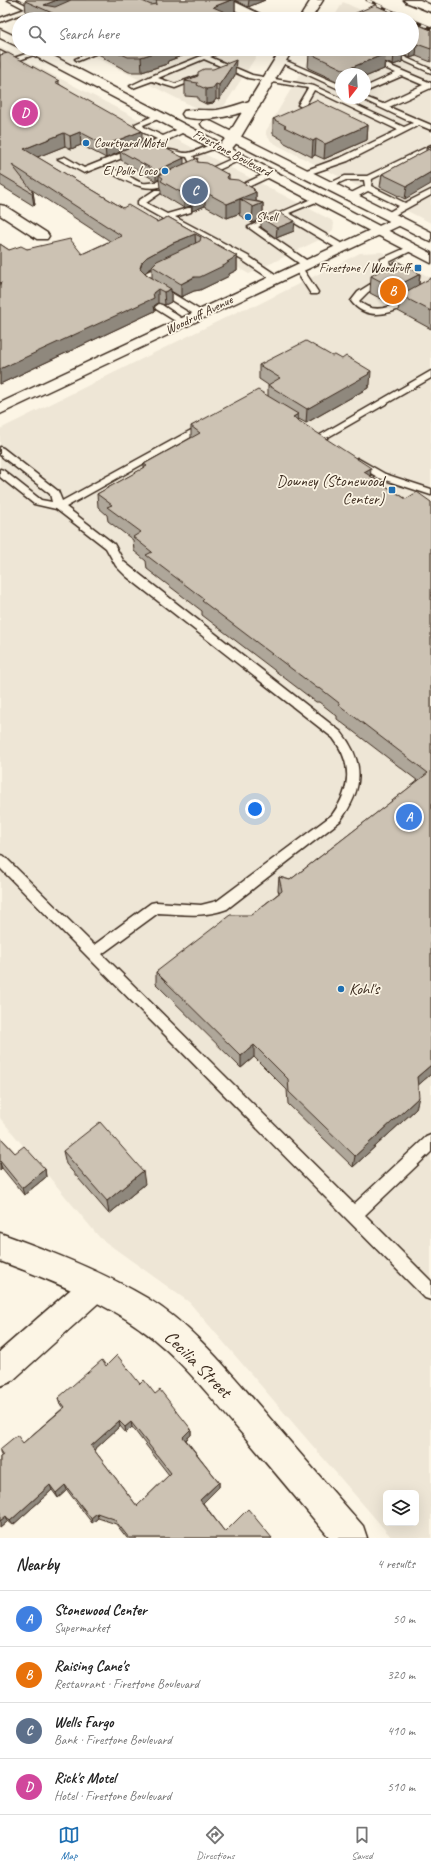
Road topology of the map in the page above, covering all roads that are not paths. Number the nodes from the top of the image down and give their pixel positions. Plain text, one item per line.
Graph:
1 (11, 0) edge
2 (55, 0) edge
3 (222, 0) edge
4 (317, 0) edge
5 (410, 0) edge
6 (30, 9) junction
7 (431, 9) edge
8 (22, 12) edge
9 (247, 12) edge
10 (310, 12) edge
11 (12, 16) edge
12 (0, 20) edge
13 (12, 26) edge
14 (0, 33) edge
15 (12, 39) edge
16 (0, 53) edge
17 (22, 56) edge
18 (46, 56) edge
19 (72, 56) edge
20 (85, 56) edge
21 (283, 56) edge
22 (362, 56) edge
23 (397, 56) edge
24 (204, 57) joint
25 (78, 59) junction
26 (14, 60) junction
27 (280, 60) junction
28 (0, 65) edge
29 (92, 66) dead end
30 (225, 66) junction
31 (431, 71) edge
32 (402, 73) junction
33 (151, 78) junction
34 (119, 79) dead end
35 (268, 80) junction
36 (335, 85) edge
37 (430, 85) edge
38 (133, 86) junction
39 (371, 87) edge
40 (312, 88) junction
41 (147, 93) dead end
42 (371, 102) edge
43 (254, 104) junction
44 (175, 107) dead end
45 (383, 107) junction
46 (189, 114) junction
47 (160, 115) junction
48 (324, 115) edge
49 (418, 122) junction
50 (431, 128) edge
51 (186, 129) junction
52 (404, 130) junction
53 (234, 137) junction
54 (163, 139) junction
55 (220, 147) junction
56 (431, 147) edge
57 (164, 152) edge
58 (189, 155) junction
59 (241, 158) junction
60 (62, 159) dead end
61 (116, 172) dead end
62 (307, 173) junction
63 (202, 174) edge
64 (272, 174) junction
65 (368, 178) junction
66 (330, 185) junction
67 (368, 188) junction
68 (232, 191) edge
69 (158, 192) dead end
70 (431, 192) edge
71 (352, 196) junction
72 (422, 197) junction
73 (318, 198) junction
74 (431, 202) edge
75 (406, 206) junction
76 (0, 209) edge
77 (188, 210) dead end
78 (283, 213) junction
79 (166, 217) junction
80 (393, 218) junction
81 (377, 231) junction
82 (42, 236) dead end
83 (431, 238) edge
84 (341, 247) junction
85 (411, 249) junction
86 (431, 259) edge
87 (176, 261) edge
88 (302, 266) junction
89 (276, 278) junction
90 (431, 286) edge
91 (314, 292) dead end
92 (159, 307) dead end
93 (200, 314) junction
94 (183, 322) junction
95 (431, 374) edge
96 (0, 409) edge
97 (212, 421) edge
98 (320, 438) edge
99 (0, 450) edge
100 (351, 458) edge
101 (0, 472) edge
102 (431, 492) edge
103 (59, 507) junction
104 (0, 860) edge
105 (93, 953) junction
106 (431, 1142) edge
107 (354, 1215) junction
108 (0, 1247) edge
109 (95, 1287) junction
110 (431, 1292) edge
111 (0, 1371) edge
112 (351, 1538) edge

1 - 6 lane
2 - 6 lane
3 - 9 main road
4 - 10 main road
5 - 7 main road
6 - 8 lane
11 - 12 lane
12 - 13 main road
14 - 15 main road
16 - 26 lane
17 - 26 lane
18 - 47 main road, Firestone Boulevard
19 - 25 main road
20 - 25 lane
21 - 27 main road
22 - 32 lane
23 - 31 lane
24 - 30 lane
24 - 33 lane
25 - 29 main road
26 - 28 lane
27 - 35 main road
27 - 36 lane
30 - 33 lane
30 - 35 lane
32 - 37 lane
32 - 39 lane
33 - 38 lane
34 - 38 main road
35 - 40 lane
35 - 43 main road
37 - 45 lane
38 - 41 main road
40 - 48 lane
40 - 52 lane
42 - 45 lane
43 - 46 main road
43 - 53 main road
44 - 46 main road, Firestone Boulevard
45 - 49 lane
46 - 53 main road, Firestone Boulevard
47 - 51 main road, Firestone Boulevard
47 - 54 lane
49 - 50 lane
49 - 52 lane
51 - 54 lane
51 - 55 main road, Firestone Boulevard
52 - 62 lane
53 - 55 main road
53 - 62 main road, Firestone Boulevard
54 - 60 lane
55 - 58 lane
55 - 59 main road, Firestone Boulevard
56 - 65 lane
57 - 58 lane
58 - 61 lane
59 - 63 lane
59 - 64 main road, Firestone Boulevard
62 - 66 main road, Firestone Boulevard
64 - 68 lane
64 - 73 main road, Firestone Boulevard
65 - 66 lane
65 - 67 lane
66 - 71 main road, Firestone Boulevard
67 - 71 lane
67 - 75 lane
69 - 79 lane
70 - 72 lane
71 - 80 main road, Firestone Boulevard
72 - 74 lane
72 - 75 lane
73 - 78 lane
73 - 81 main road, Firestone Boulevard
75 - 80 lane
76 - 82 main road
77 - 79 lane
78 - 84 lane
78 - 88 lane
79 - 89 lane
80 - 81 main road, Woodruff Avenue
80 - 83 main road, Firestone Boulevard
81 - 84 main road, Woodruff Avenue
81 - 85 main road, Firestone Boulevard
84 - 88 main road, Woodruff Avenue
85 - 86 main road, Firestone Boulevard
85 - 90 lane
87 - 93 lane
88 - 89 main road, Woodruff Avenue
88 - 91 lane
89 - 93 main road, Woodruff Avenue
92 - 94 lane
93 - 94 main road, Woodruff Avenue
94 - 96 main road, Woodruff Avenue
95 - 98 lane
97 - 103 lane
99 - 103 lane
100 - 102 lane
101 - 103 lane
103 - 105 lane
104 - 105 lane
105 - 107 lane
106 - 107 lane
107 - 110 lane
108 - 109 main road, Cecilia Street
109 - 111 main road
109 - 112 main road, Cecilia Street

